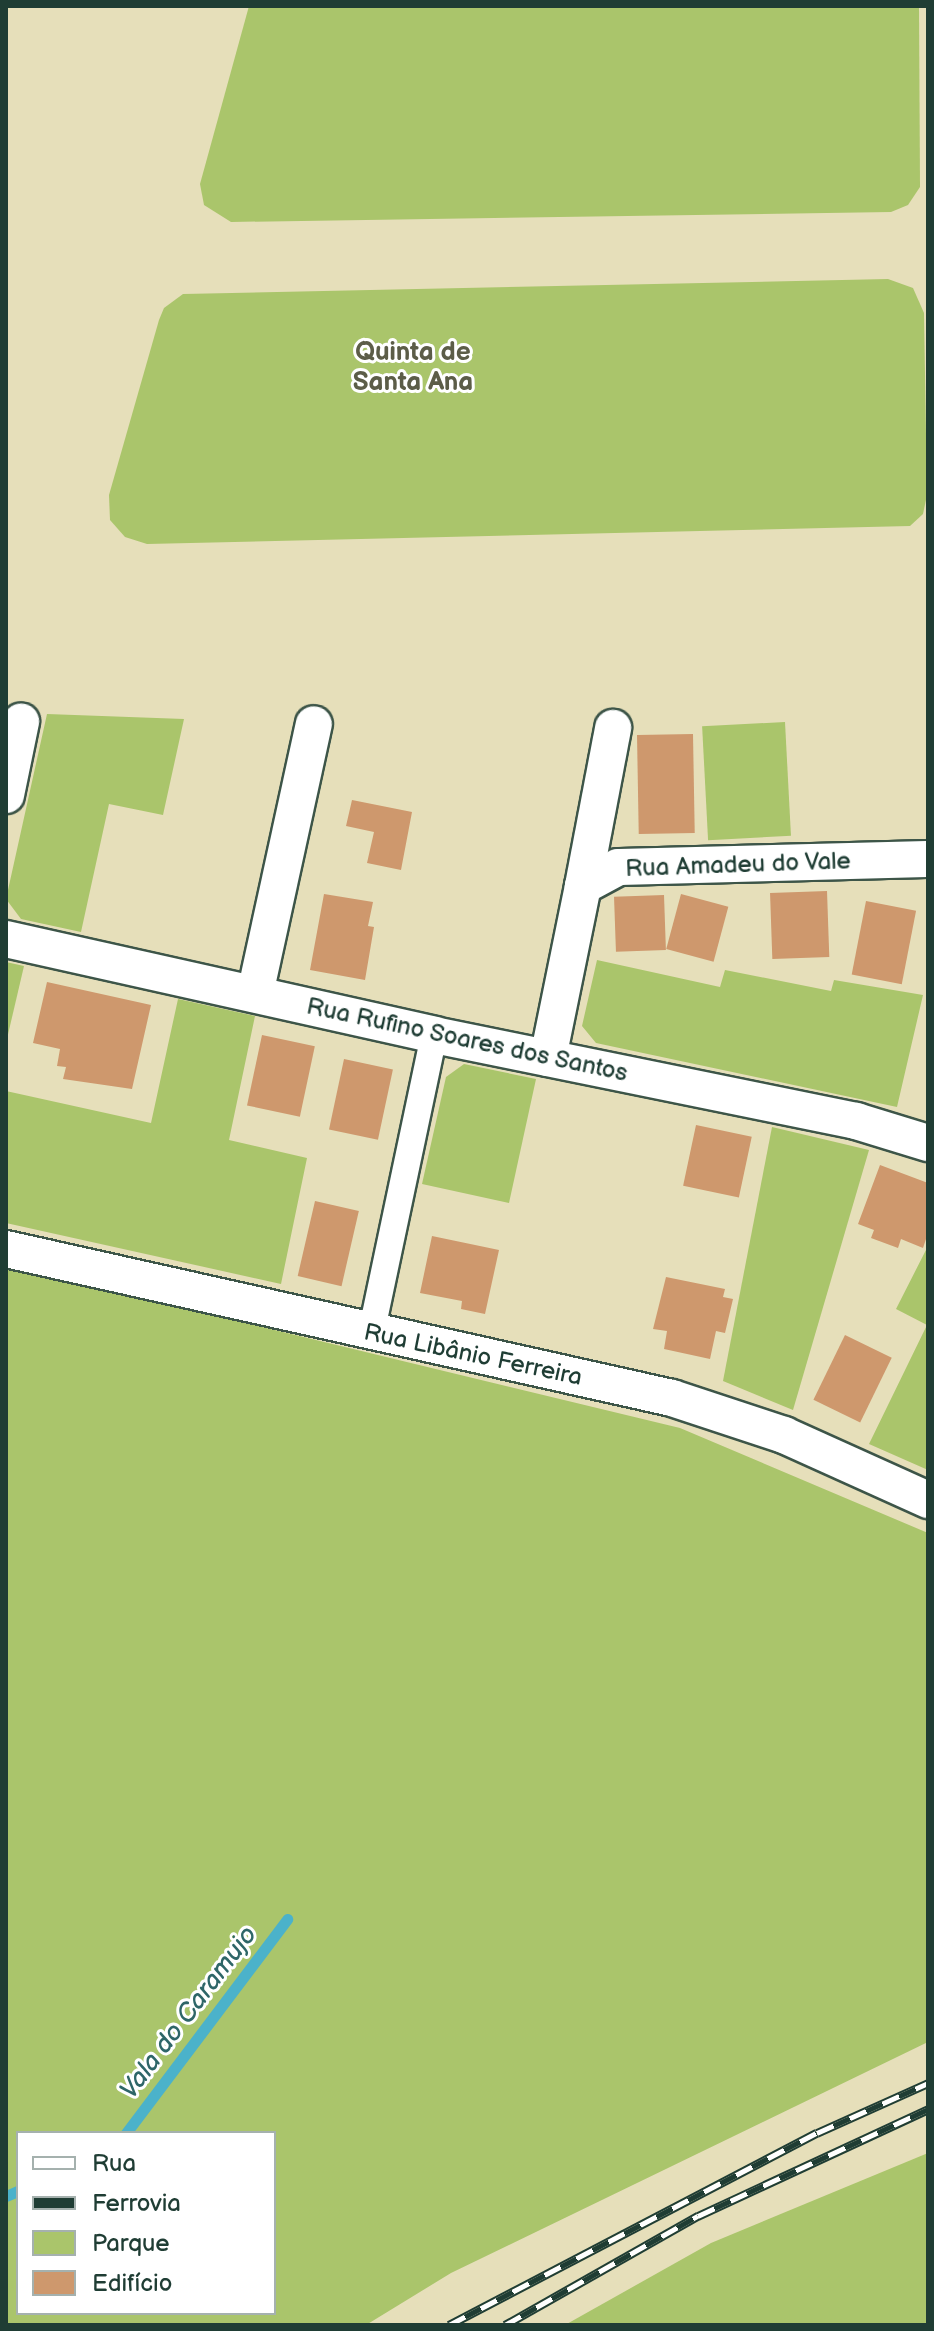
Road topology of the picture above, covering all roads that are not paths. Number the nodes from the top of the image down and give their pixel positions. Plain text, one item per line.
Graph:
1 (21, 722) dead end
2 (314, 724) dead end
3 (613, 728) dead end
4 (6, 795) edge
5 (928, 859) edge
6 (583, 886) junction
7 (6, 939) edge
8 (255, 994) junction
9 (434, 1035) junction
10 (548, 1058) junction
11 (928, 1143) edge
12 (6, 1249) edge
13 (371, 1334) junction
14 (928, 1500) edge

1 - 4 street
2 - 8 street
3 - 6 street
5 - 6 street, Rua Amadeu do Vale
6 - 10 street
7 - 8 street, Rua Rufino Soares dos Santos
8 - 9 street, Rua Rufino Soares dos Santos
9 - 10 street, Rua Rufino Soares dos Santos
9 - 13 street
10 - 11 street, Rua Rufino Soares dos Santos
12 - 13 street, Rua Libânio Ferreira
13 - 14 street, Rua Libânio Ferreira

